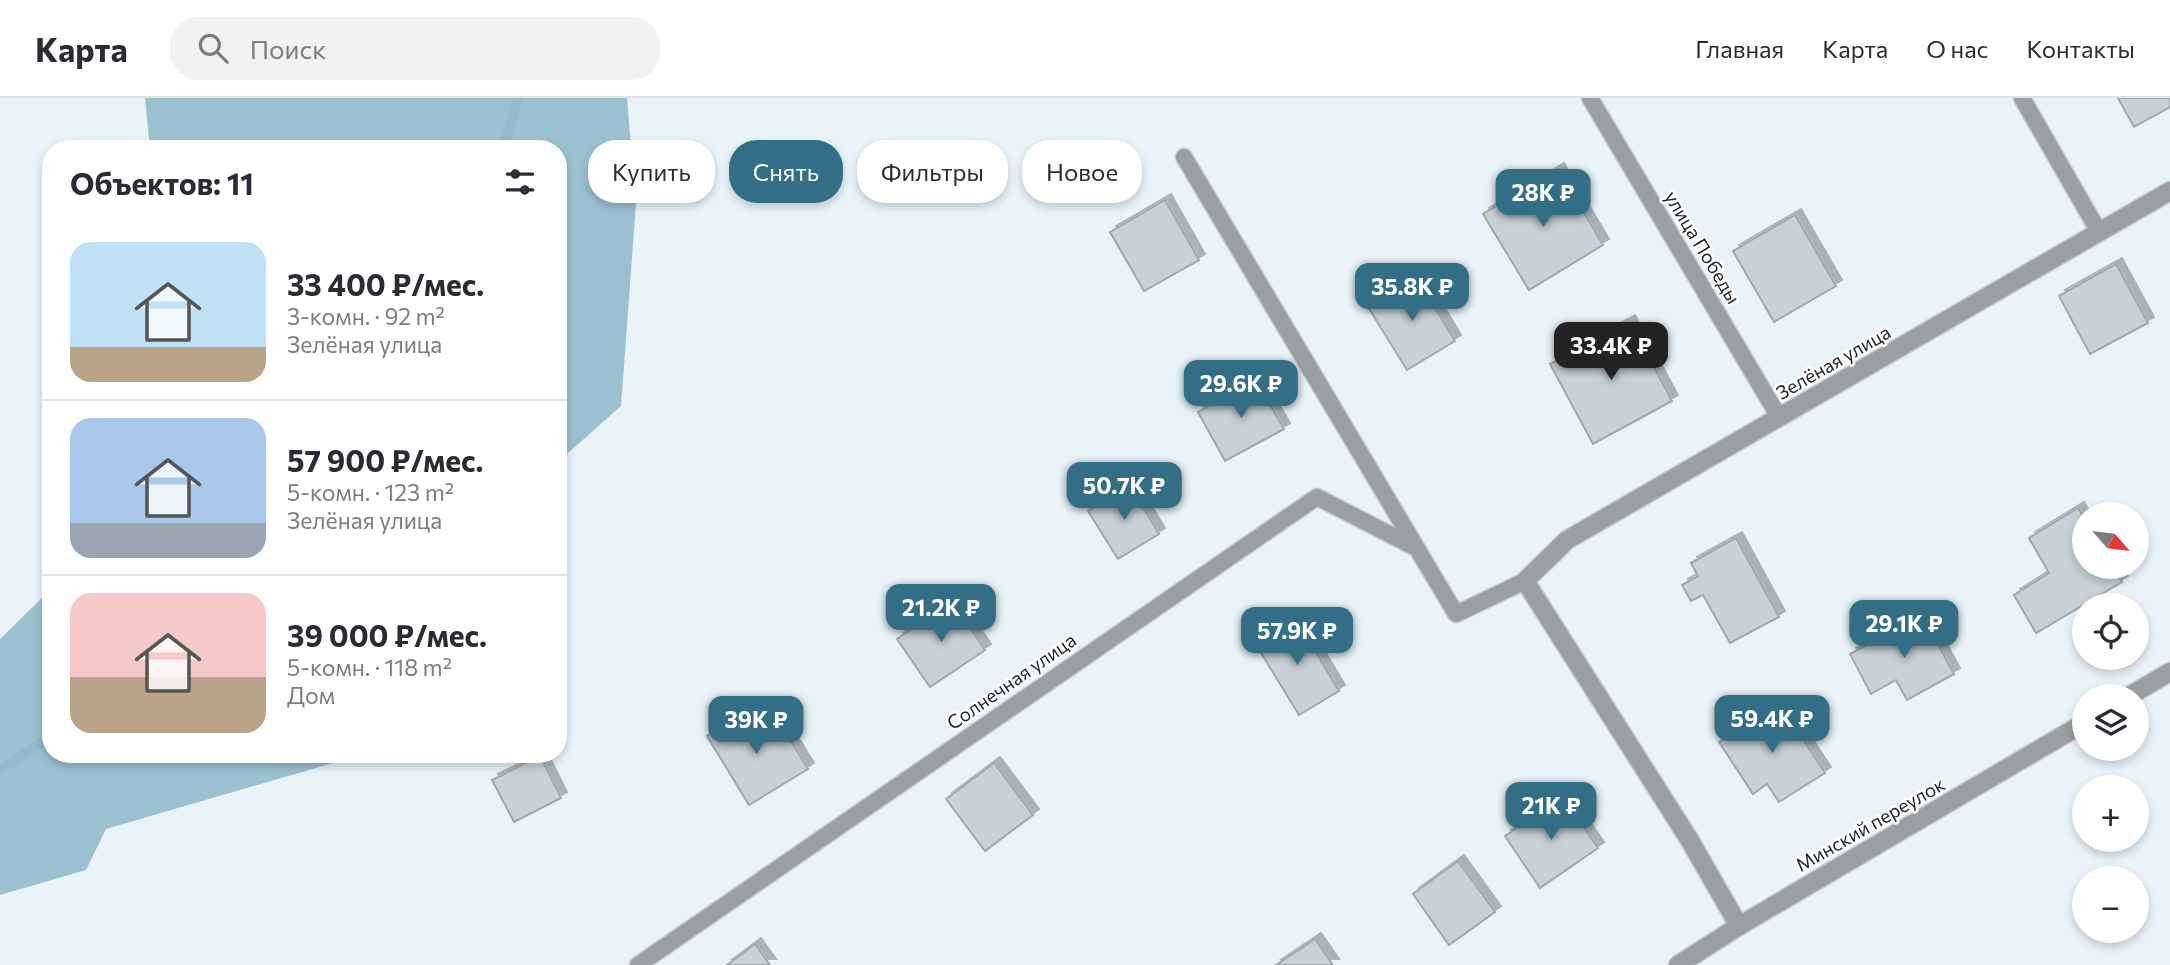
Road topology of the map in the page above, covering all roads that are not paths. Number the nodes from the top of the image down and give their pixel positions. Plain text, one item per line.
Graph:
1 (1590, 98) edge
2 (2022, 98) edge
3 (1184, 157) dead end
4 (2170, 191) edge
5 (2099, 232) junction
6 (1779, 417) junction
7 (1416, 548) junction
8 (1525, 581) junction
9 (2170, 672) edge
10 (2149, 684) edge
11 (2072, 730) edge
12 (1739, 926) junction
13 (638, 965) edge
14 (1678, 965) edge

1 - 6 lane, улица Победы
2 - 5 lane
3 - 7 lane
4 - 5 street, Зелёная улица
5 - 6 street, Зелёная улица
6 - 8 street, Зелёная улица
7 - 8 lane
7 - 13 lane, Солнечная улица
8 - 12 street
9 - 10 street
11 - 12 street, Минский переулок
12 - 14 street, Минский переулок

